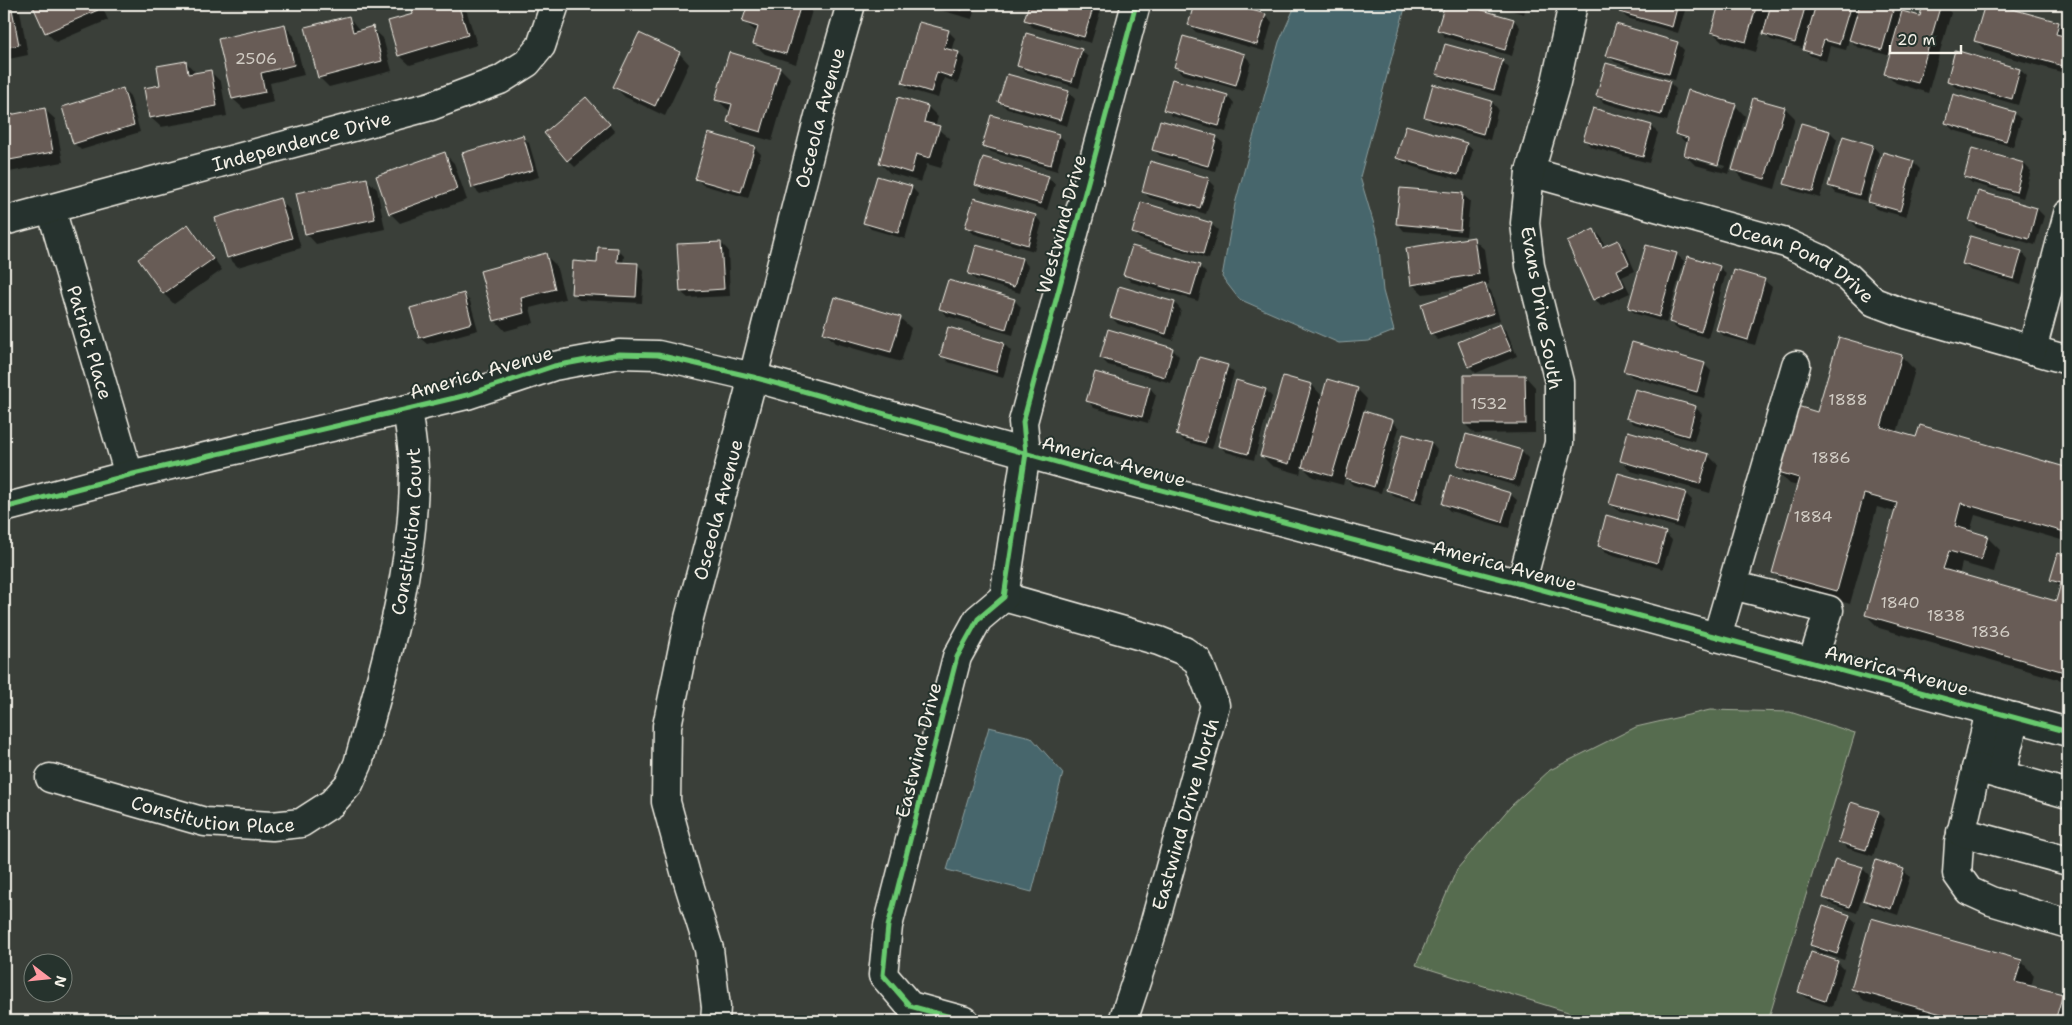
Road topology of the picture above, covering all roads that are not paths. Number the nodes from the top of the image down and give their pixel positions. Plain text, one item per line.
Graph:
1 (555, 4) edge
2 (851, 4) edge
3 (1136, 4) edge
4 (1573, 4) edge
5 (1530, 172) junction
6 (51, 209) junction
7 (2068, 214) edge
8 (4, 221) edge
9 (2032, 350) junction
10 (2068, 360) edge
11 (1796, 365) dead end
12 (753, 377) junction
13 (407, 409) junction
14 (1026, 453) junction
15 (129, 475) junction
16 (4, 508) edge
17 (1521, 584) junction
18 (1732, 585) junction
19 (1004, 597) junction
20 (1717, 637) junction
21 (388, 654) joint
22 (1812, 663) junction
23 (2003, 714) junction
24 (2068, 732) edge
25 (1989, 772) junction
26 (50, 778) dead end
27 (2068, 794) edge
28 (1961, 832) junction
29 (2068, 861) edge
30 (2068, 924) edge
31 (714, 1021) edge
32 (963, 1021) edge
33 (1123, 1021) edge

1 - 6 street, Independence Drive
2 - 12 street, Osceola Avenue
3 - 14 street, Westwind Drive
4 - 5 street, Evans Drive South
5 - 9 street, Ocean Pond Drive
5 - 17 street, Evans Drive South
6 - 8 street, Independence Drive
6 - 15 street, Patriot Place
7 - 9 street
9 - 10 street, Ocean Pond Drive
11 - 18 street
12 - 13 street, America Avenue
12 - 14 street, America Avenue
12 - 31 street, Osceola Avenue
13 - 15 street, America Avenue
13 - 21 street, Constitution Court
14 - 17 street, America Avenue
14 - 19 street
15 - 16 street, America Avenue
17 - 20 street, America Avenue
18 - 20 street
18 - 22 street
19 - 32 street, Eastwind Drive
19 - 33 street, Eastwind Drive North
20 - 22 street, America Avenue
21 - 26 street, Constitution Place
22 - 23 street, America Avenue
23 - 24 street, America Avenue
23 - 25 street
25 - 27 street
25 - 28 street
28 - 29 street
28 - 30 street

